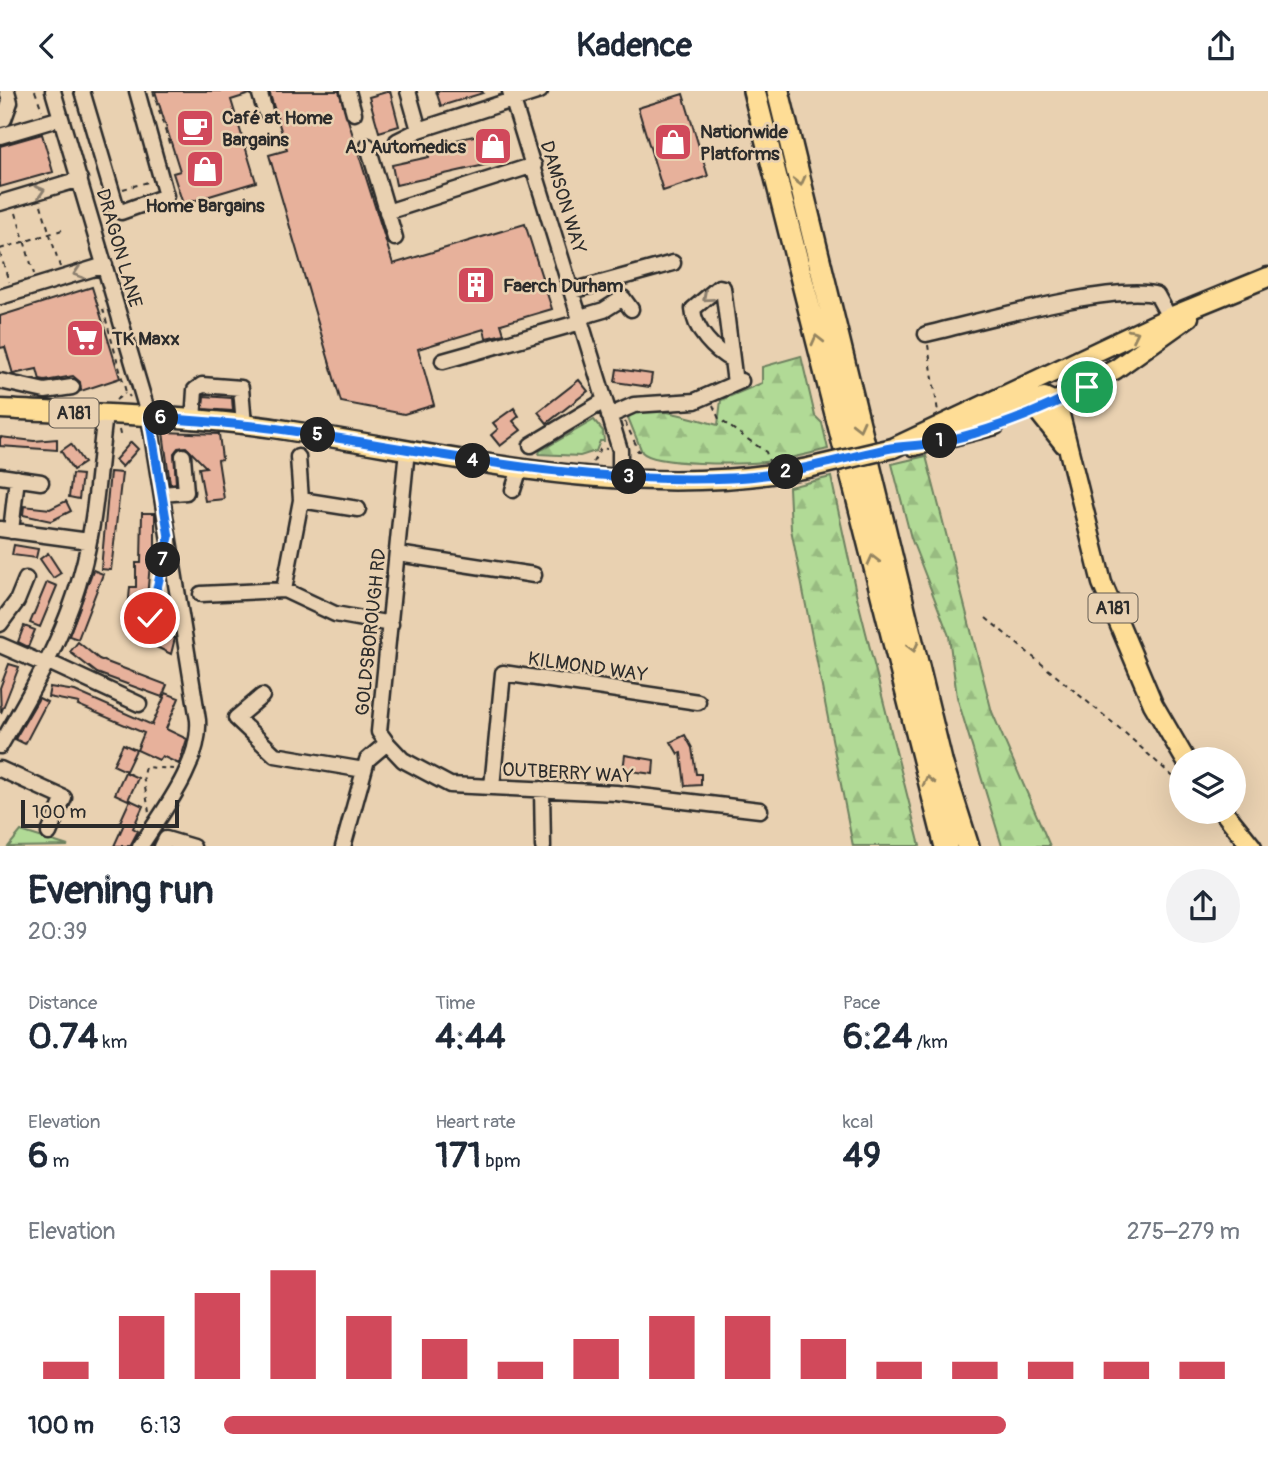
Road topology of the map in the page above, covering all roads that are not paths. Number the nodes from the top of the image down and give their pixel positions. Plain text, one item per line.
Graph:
1 (7, 91) edge
2 (53, 91) edge
3 (82, 91) edge
4 (137, 91) edge
5 (259, 91) edge
6 (348, 91) edge
7 (408, 91) edge
8 (540, 91) edge
9 (754, 91) edge
10 (778, 91) edge
11 (512, 95) edge
12 (265, 111) dead end
13 (354, 113) dead end
14 (0, 120) edge
15 (55, 120) junction
16 (419, 130) junction
17 (0, 136) edge
18 (397, 141) dead end
19 (368, 146) dead end
20 (534, 165) junction
21 (80, 179) junction
22 (6, 201) edge
23 (387, 212) junction
24 (395, 238) dead end
25 (673, 263) dead end
26 (105, 265) junction
27 (1268, 277) edge
28 (572, 291) junction
29 (6, 295) edge
30 (631, 309) dead end
31 (580, 319) junction
32 (1172, 322) junction
33 (926, 334) road end
34 (443, 361) dead end
35 (732, 361) junction
36 (1044, 379) junction
37 (0, 381) edge
38 (72, 387) dead end
39 (604, 401) junction
40 (1057, 403) junction
41 (1036, 404) junction
42 (0, 409) edge
43 (614, 413) junction
44 (105, 415) junction
45 (149, 417) junction
46 (193, 421) junction
47 (947, 424) junction
48 (244, 425) junction
49 (531, 445) dead end
50 (1066, 447) junction
51 (893, 448) junction
52 (407, 450) junction
53 (183, 456) dead end
54 (298, 457) dead end
55 (520, 468) junction
56 (0, 476) edge
57 (620, 477) junction
58 (17, 478) junction
59 (41, 482) dead end
60 (513, 490) dead end
61 (162, 494) junction
62 (301, 500) junction
63 (358, 509) dead end
64 (5, 530) edge
65 (89, 541) junction
66 (398, 554) junction
67 (534, 575) dead end
68 (25, 577) dead end
69 (284, 590) junction
70 (201, 594) dead end
71 (0, 624) edge
72 (391, 624) junction
73 (0, 645) edge
74 (45, 662) junction
75 (262, 696) dead end
76 (698, 702) dead end
77 (139, 704) dead end
78 (387, 743) junction
79 (0, 746) edge
80 (1178, 747) edge
81 (0, 769) edge
82 (364, 770) junction
83 (492, 787) junction
84 (542, 789) junction
85 (760, 810) dead end
86 (1234, 824) edge
87 (49, 833) dead end
88 (140, 846) edge
89 (162, 846) edge
90 (193, 846) edge
91 (343, 846) edge
92 (543, 846) edge
93 (947, 846) edge
94 (968, 846) edge
95 (1252, 846) edge

1 - 14 street
2 - 15 street, DRAGON LANE
3 - 4 street
5 - 12 street
6 - 13 street
7 - 16 street
8 - 11 street
93 -> 9 highway
10 -> 94 highway
11 - 16 street
11 - 20 street, DAMSON WAY
15 - 17 street
15 - 21 street, DRAGON LANE
16 - 18 street
19 - 23 street
20 - 23 street
20 - 28 street, DAMSON WAY
22 -> 21 street
21 - 26 street, DRAGON LANE
23 - 24 street
25 - 28 street
26 -> 29 street
26 - 45 street, DRAGON LANE
27 - 32 main road
28 - 31 street, DAMSON WAY
30 - 31 street
31 - 34 street
31 - 39 street, DAMSON WAY
32 - 33 street
36 -> 32 main road
32 - 40 main road
35 -> 35 street
35 - 43 street
36 - 41 main road
36 - 47 main road
37 - 38 street
39 - 43 street, DAMSON WAY
39 - 49 street
40 - 41 main road
40 - 50 main road, A181
41 - 47 main road, A181
41 - 50 main road, A181
41 - 51 main road, A181
42 - 44 main road, A181
43 - 57 street, DAMSON WAY
44 - 45 main road, A181
44 - 65 street
45 - 46 main road, A181
45 - 61 street, DRAGON LANE
46 - 48 main road, A181
46 - 48 street
47 - 51 main road, A181
48 - 52 main road, A181
50 - 80 main road, A181
51 - 57 main road, A181, bridge
52 - 55 main road, A181
52 - 66 street, GOLDSBOROUGH RD
53 - 61 street
54 - 62 street
55 - 57 main road, A181
55 - 60 street
56 - 58 street
58 - 59 street
58 - 64 street
61 - 88 street, DRAGON LANE
62 - 63 street
62 - 69 street
64 - 65 street
65 - 74 street
66 - 67 street
66 - 72 street, GOLDSBOROUGH RD
68 - 71 street
69 - 70 street
69 - 72 street
72 - 78 street, GOLDSBOROUGH RD
73 - 74 street
74 - 77 street
74 - 79 street
75 - 82 street
76 - 83 street, KILMOND WAY
78 - 82 street
78 - 83 street, OUTBERRY WAY
81 - 87 street
82 - 91 street
83 - 84 street, OUTBERRY WAY
84 - 85 street, OUTBERRY WAY
84 - 92 street
86 - 95 main road
89 - 90 street

